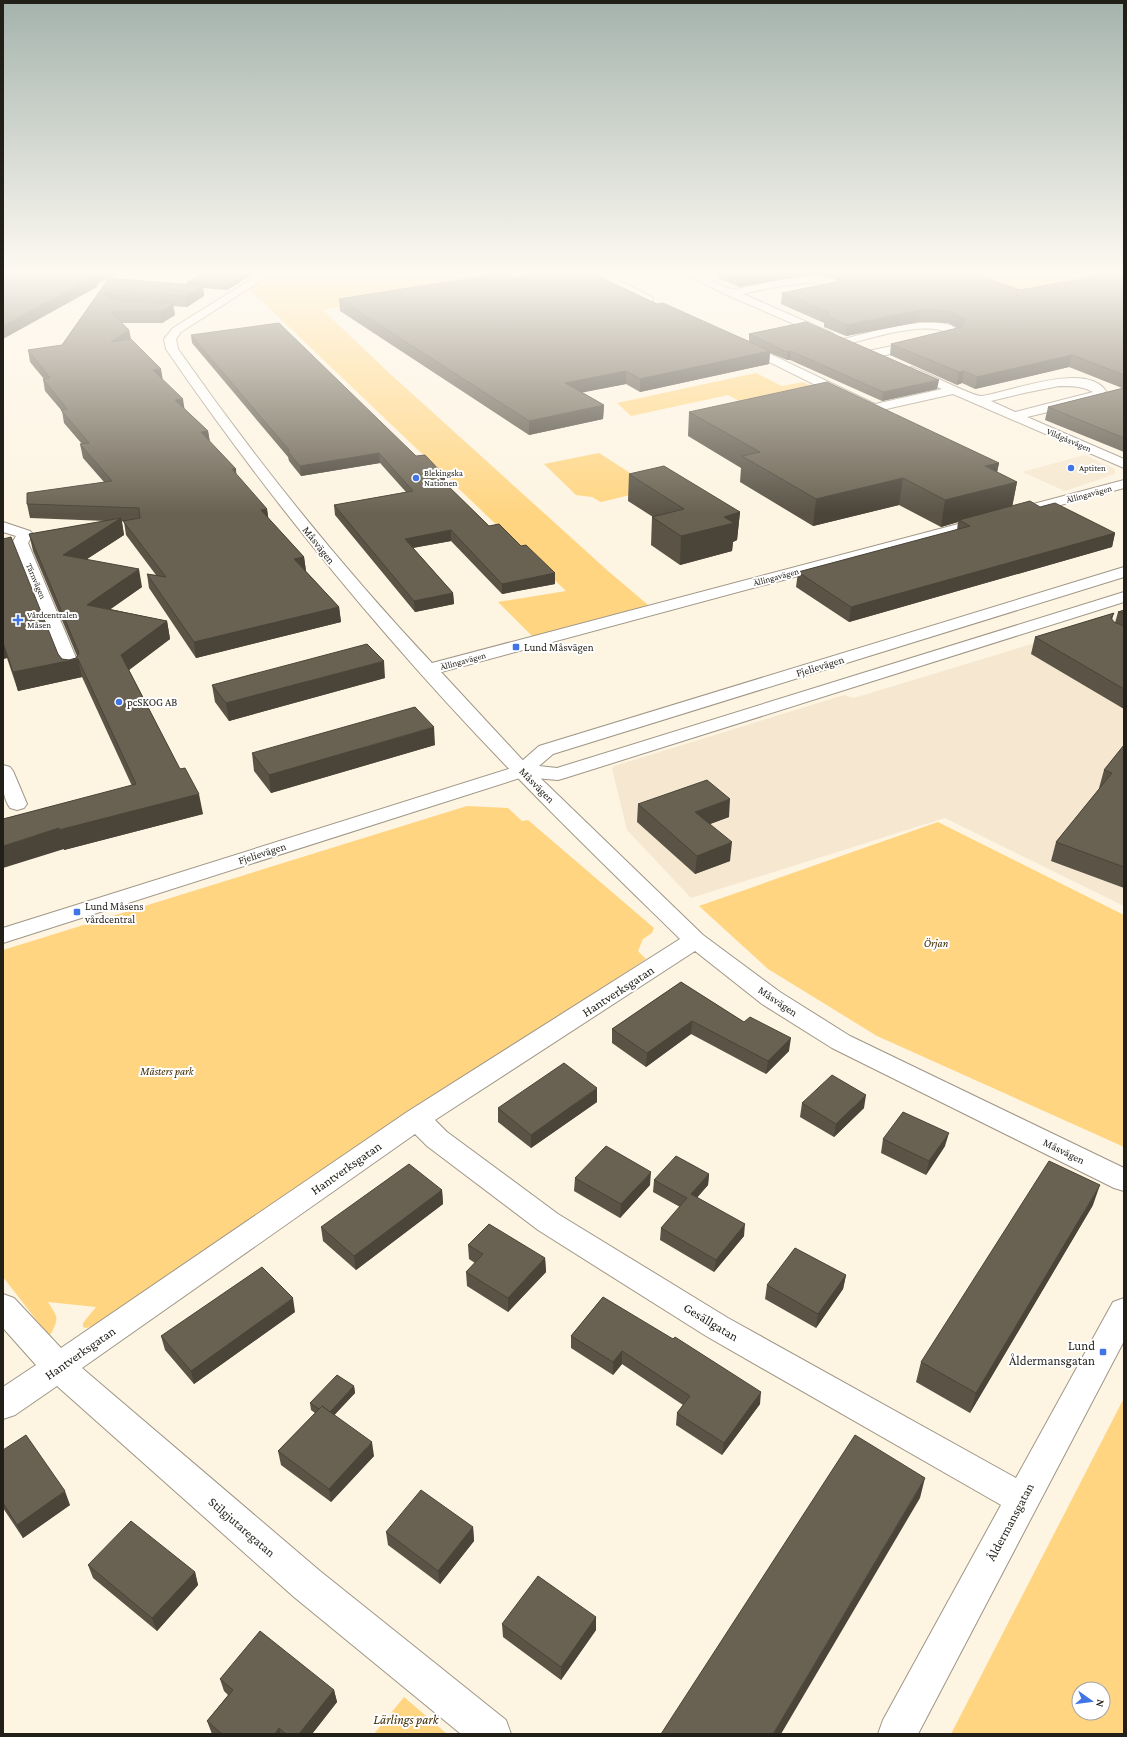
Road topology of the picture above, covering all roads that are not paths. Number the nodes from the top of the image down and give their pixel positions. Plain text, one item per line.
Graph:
1 (174, 352) edge
2 (759, 352) edge
3 (867, 352) edge
4 (881, 352) edge
5 (872, 354) junction
6 (888, 362) edge
7 (902, 368) edge
8 (955, 390) junction
9 (978, 401) junction
10 (1014, 416) junction
11 (1124, 464) edge
12 (1124, 484) edge
13 (3, 527) edge
14 (1124, 572) edge
15 (1124, 597) edge
16 (428, 670) junction
17 (73, 672) edge
18 (3, 771) edge
19 (522, 771) junction
20 (17, 804) dead end
21 (3, 936) edge
22 (695, 940) junction
23 (417, 1119) junction
24 (1124, 1180) edge
25 (3, 1308) edge
26 (1124, 1311) edge
27 (59, 1368) junction
28 (3, 1405) edge
29 (1022, 1499) junction
30 (492, 1734) edge
31 (897, 1734) edge

1 - 16 street, Måsvägen
2 - 8 street
3 - 5 street
4 - 5 street
5 - 6 street
7 - 8 street, Vildgåsvägen
8 - 9 street, Vildgåsvägen
9 - 10 street, Vildgåsvägen
9 - 10 street
10 - 11 street, Vildgåsvägen
12 - 16 street, Ällingavägen
13 - 17 street, Tärnvägen
14 - 19 street, Fjelievägen
15 - 19 street, Fjelievägen
16 - 19 street, Måsvägen
18 - 20 street
19 - 21 street, Fjelievägen
19 - 22 street, Måsvägen
22 - 23 street, Hantverksgatan
22 - 24 street, Måsvägen
23 - 27 street, Hantverksgatan
23 - 29 street, Gesällgatan
25 - 27 street, Stilgjutaregatan
26 - 29 street, Åldermansgatan
27 - 28 street, Hantverksgatan
27 - 30 street, Stilgjutaregatan
29 - 31 street, Åldermansgatan

